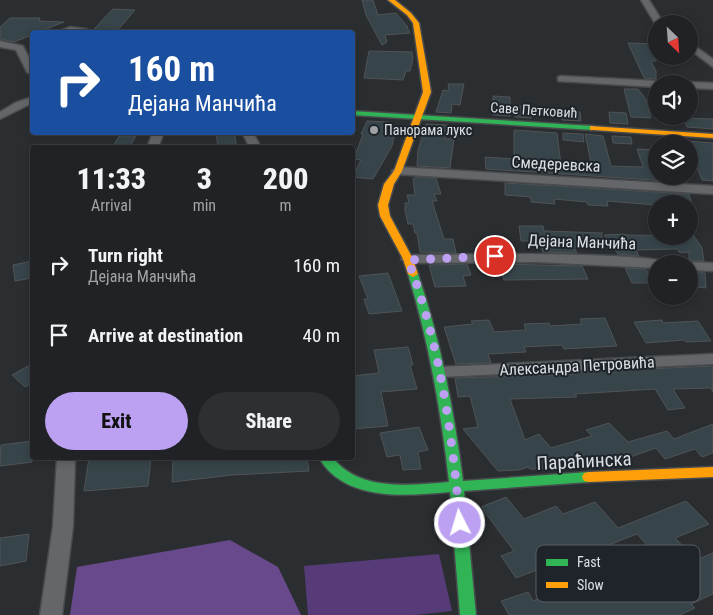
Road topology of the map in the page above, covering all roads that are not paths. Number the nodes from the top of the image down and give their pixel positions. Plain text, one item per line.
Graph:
1 (391, 0) edge
2 (645, 0) edge
3 (654, 15) edge
4 (0, 44) edge
5 (30, 45) edge
6 (20, 48) junction
7 (698, 53) edge
8 (713, 64) edge
9 (30, 68) edge
10 (561, 79) dead end
11 (648, 83) edge
12 (698, 85) edge
13 (713, 86) edge
14 (30, 101) edge
15 (355, 113) edge
16 (0, 116) edge
17 (419, 117) junction
18 (713, 136) edge
19 (398, 171) junction
20 (713, 190) edge
21 (408, 260) junction
22 (648, 263) edge
23 (698, 266) edge
24 (713, 267) edge
25 (713, 360) edge
26 (440, 372) junction
27 (66, 460) edge
28 (328, 460) edge
29 (713, 472) edge
30 (457, 486) junction
31 (51, 615) edge
32 (468, 615) edge

1 - 17 street
2 - 3 street
4 - 6 street
5 - 6 street
6 - 9 street
7 - 8 street
10 - 11 street
12 - 13 street
14 - 16 street
15 - 17 street, Саве Петковић
17 - 18 street, Саве Петковић
17 - 19 street
19 - 20 street, Смедеревска
19 - 21 street
21 - 22 street, Дејана Манчића
21 - 26 street
23 - 24 street
25 - 26 street, Александра Петровића
26 - 30 street
27 - 31 street
28 - 30 street, Параћинска
29 - 30 street, Параћинска
30 - 32 street

